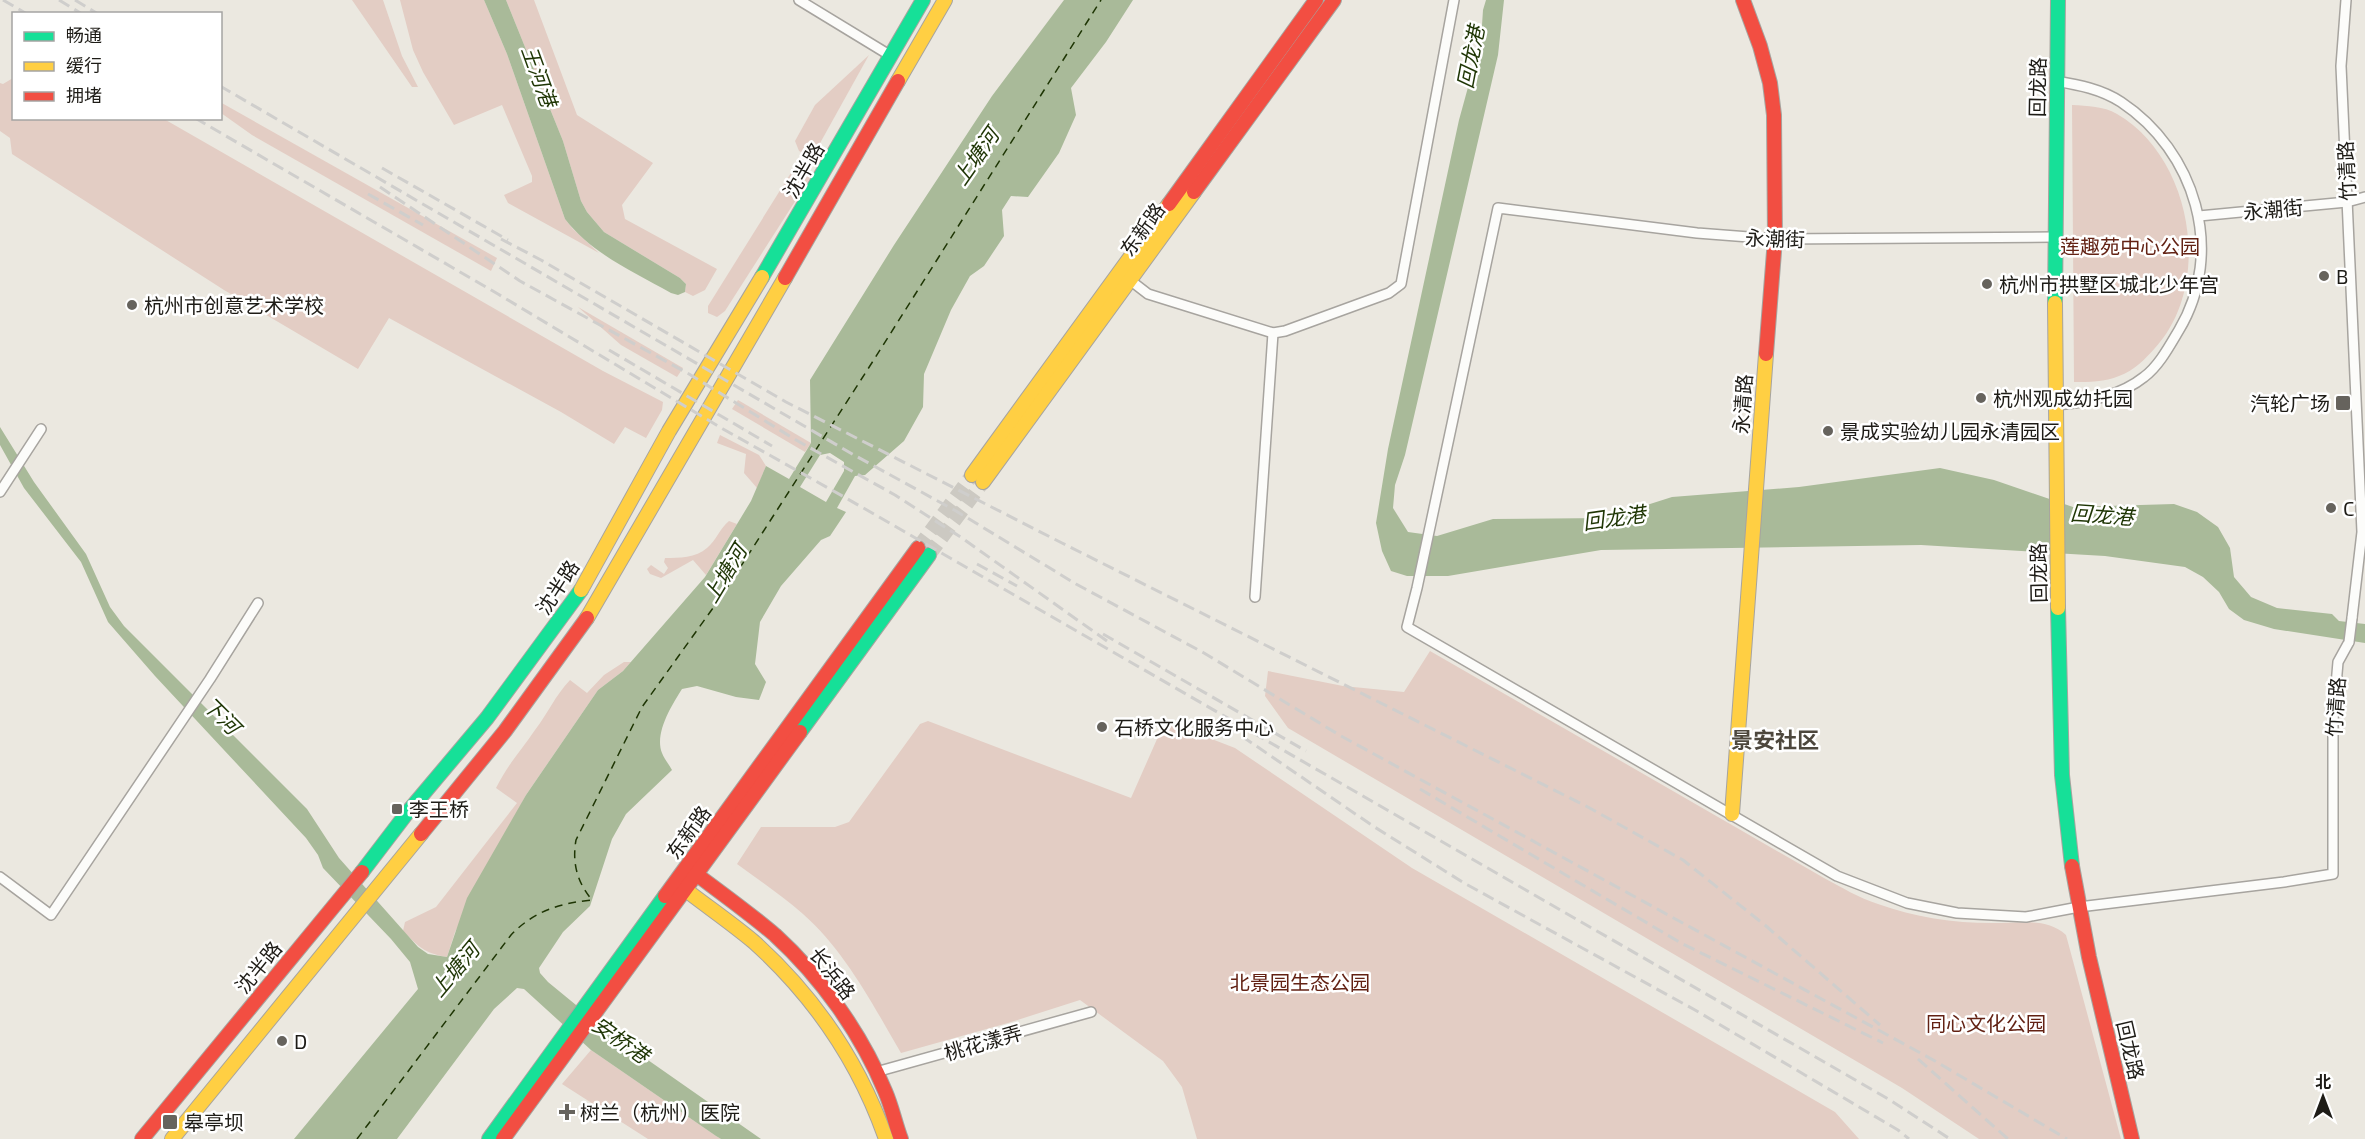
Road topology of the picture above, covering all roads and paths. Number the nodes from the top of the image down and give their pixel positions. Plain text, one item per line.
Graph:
1 (799, 0) edge
2 (923, 0) edge
3 (945, 0) edge
4 (1316, 0) edge
5 (1334, 0) edge
6 (1454, 0) edge
7 (1743, 0) edge
8 (2058, 0) edge
9 (2346, 0) edge
10 (891, 56) junction
11 (2056, 81) junction
12 (2365, 197) edge
13 (2347, 202) junction
14 (2199, 216) junction
15 (2054, 237) junction
16 (1775, 239) junction
17 (1125, 275) junction
18 (1273, 333) junction
19 (2054, 405) junction
20 (41, 429) dead end
21 (978, 479) tunnel mouth
22 (0, 492) edge
23 (923, 552) tunnel mouth
24 (1256, 597) dead end
25 (258, 603) dead end
26 (1732, 814) junction
27 (691, 870) junction
28 (0, 877) edge
29 (680, 885) junction
30 (2079, 907) junction
31 (1091, 1012) dead end
32 (571, 1035) junction
33 (876, 1072) junction
34 (142, 1139) edge
35 (172, 1139) edge
36 (489, 1139) edge
37 (503, 1139) edge
38 (885, 1139) edge
39 (901, 1139) edge
40 (2132, 1139) edge

1 - 10 street
2 - 10 main road, 沈半路
3 - 35 main road, 沈半路
4 - 17 main road, 东新路
5 - 17 main road, 东新路
6 - 18 street
7 - 16 main road, 永清路
8 - 11 main road, 回龙路
9 - 13 street, 竹清路
10 - 34 main road, 沈半路
11 - 14 street
11 - 15 main road, 回龙路
12 - 13 street, 永潮街
13 - 14 street, 永潮街
13 - 30 street, 竹清路, bridge
14 - 19 street
15 - 16 street, 永潮街
15 - 19 main road, 回龙路
16 - 26 main road, 永清路
16 - 26 street, 永潮街
17 - 18 street
17 - 21 main road, 东新路
18 - 24 street
19 - 30 main road, 回龙路
20 - 22 street
23 - 27 main road, 东新路
25 - 28 street
26 - 30 street
27 - 29 main road, 东新路
27 - 33 main road, 长浜路
29 - 32 main road, 东新路
29 - 38 main road, 长浜路
30 - 40 main road, 回龙路
31 - 33 street, 桃花漾弄
32 - 36 main road, 东新路
32 - 37 main road, 东新路
33 - 39 main road, 长浜路

